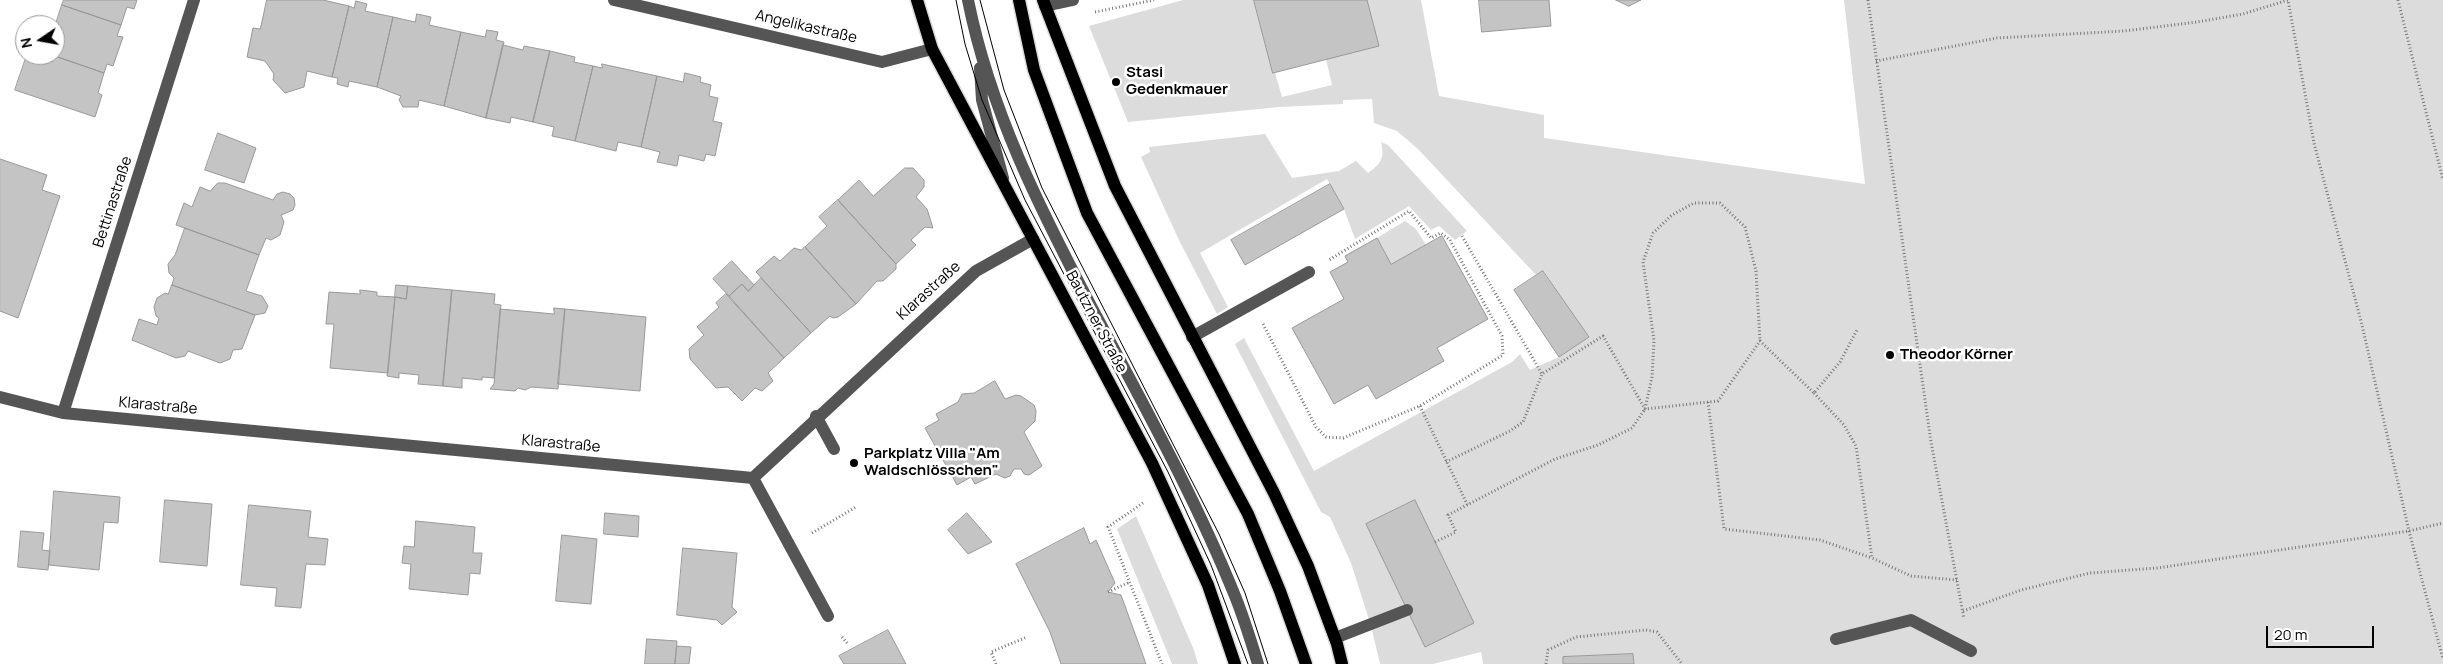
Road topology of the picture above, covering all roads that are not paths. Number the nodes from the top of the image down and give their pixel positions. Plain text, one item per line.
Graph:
1 (194, 0) edge
2 (614, 0) edge
3 (917, 0) edge
4 (968, 0) edge
5 (1018, 0) edge
6 (1073, 0) edge
7 (1044, 3) edge
8 (979, 48) junction
9 (932, 49) junction
10 (1007, 191) junction
11 (1033, 239) junction
12 (1309, 272) road end
13 (1192, 337) junction
14 (0, 397) edge
15 (63, 413) junction
16 (816, 416) junction
17 (834, 449) dead end
18 (753, 478) junction
19 (1407, 610) dead end
20 (828, 616) dead end
21 (1335, 638) junction
22 (1836, 639) dead end
23 (1971, 651) dead end
24 (1236, 664) edge
25 (1258, 664) edge
26 (1306, 664) edge
27 (1342, 664) edge

1 - 15 street, Bettinastraße
2 - 9 street, Angelikastraße
3 - 9 main road, Bautzner Straße
4 - 8 street
5 - 26 main road
6 - 7 street
7 - 13 main road
8 - 10 street
8 - 25 street
9 - 10 main road, Bautzner Straße
10 - 11 main road, Bautzner Straße
11 - 16 street, Klarastraße
11 - 24 main road, Bautzner Straße
12 - 13 street
13 - 21 main road
14 - 15 street, Klarastraße
15 - 18 street, Klarastraße
16 - 17 street
16 - 18 street, Klarastraße
18 - 20 street
19 - 21 street
21 - 27 main road
22 - 23 street

